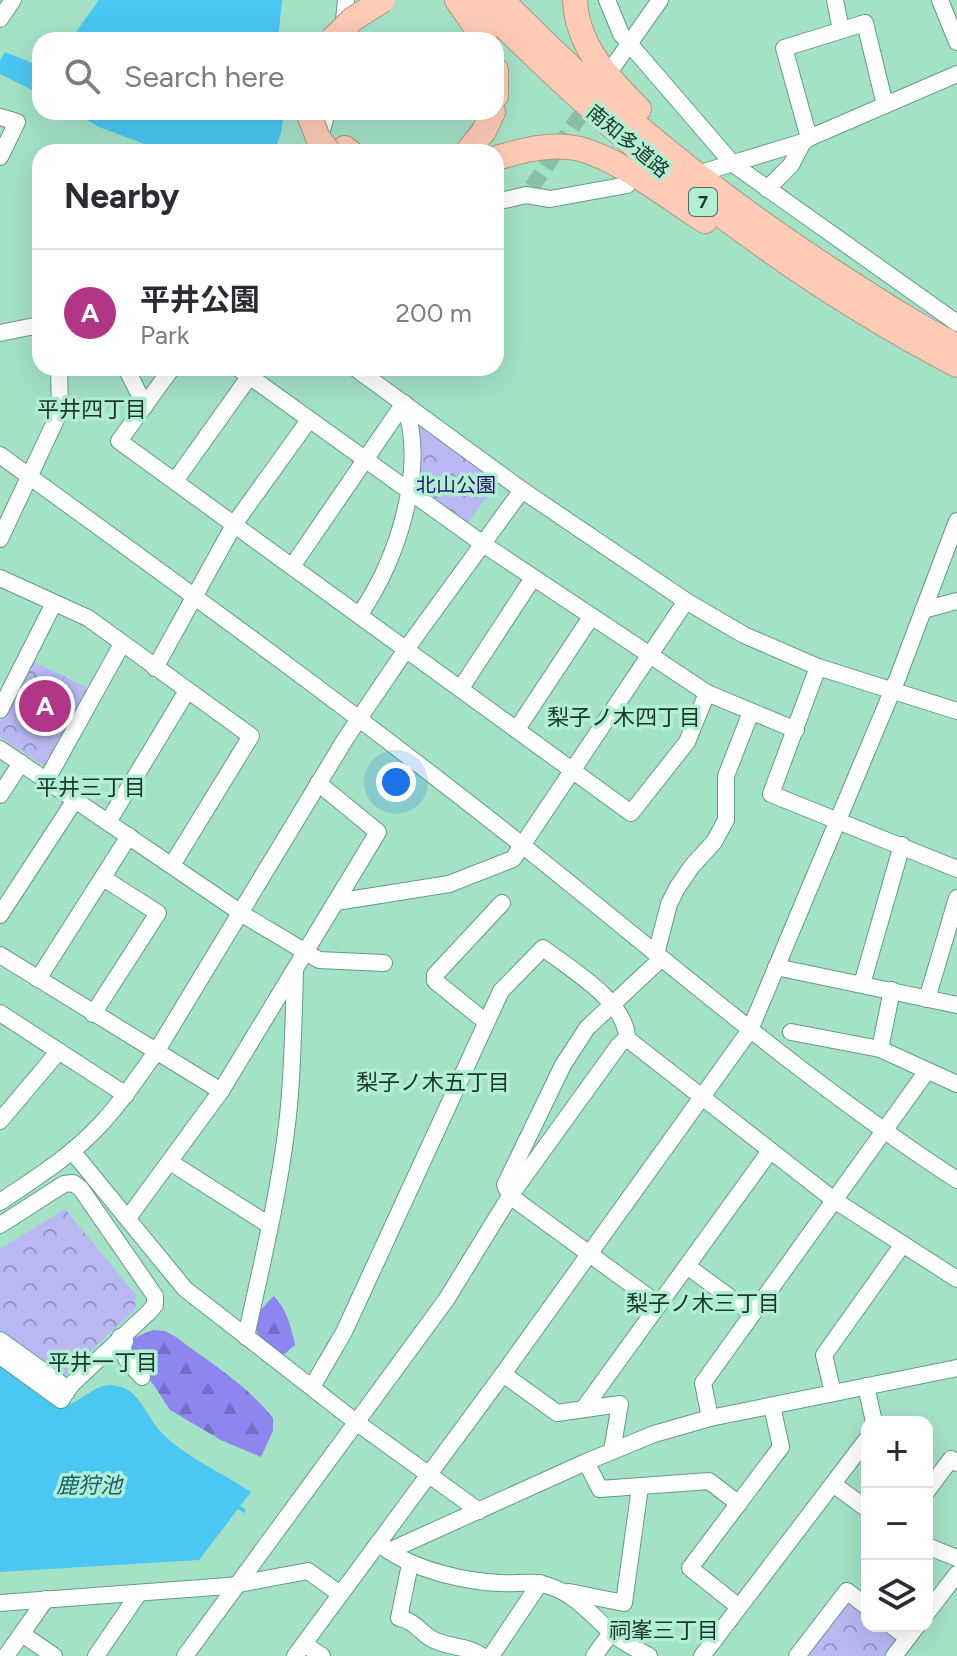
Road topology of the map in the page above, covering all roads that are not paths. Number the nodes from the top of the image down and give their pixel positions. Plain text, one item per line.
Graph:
1 (13, 0) edge
2 (346, 0) edge
3 (357, 0) edge
4 (383, 0) edge
5 (457, 0) edge
6 (478, 0) edge
7 (502, 0) edge
8 (575, 0) edge
9 (607, 0) edge
10 (660, 0) edge
11 (835, 0) edge
12 (940, 0) edge
13 (0, 19) edge
14 (841, 30) junction
15 (323, 32) edge
16 (340, 32) edge
17 (343, 32) edge
18 (479, 32) edge
19 (957, 42) edge
20 (630, 45) junction
21 (615, 64) dead end
22 (957, 74) edge
23 (885, 105) junction
24 (0, 117) edge
25 (311, 120) edge
26 (323, 120) edge
27 (328, 120) edge
28 (489, 120) edge
29 (806, 140) junction
30 (318, 144) edge
31 (329, 144) edge
32 (338, 144) edge
33 (473, 144) edge
34 (504, 156) edge
35 (0, 157) edge
36 (733, 164) junction
37 (707, 171) dead end
38 (627, 185) dead end
39 (767, 189) junction
40 (504, 199) edge
41 (832, 281) junction
42 (957, 323) edge
43 (32, 327) edge
44 (0, 333) edge
45 (957, 346) edge
46 (957, 365) edge
47 (59, 376) edge
48 (130, 376) edge
49 (166, 376) edge
50 (241, 376) edge
51 (248, 376) edge
52 (366, 376) edge
53 (404, 403) junction
54 (145, 406) junction
55 (309, 420) junction
56 (0, 455) edge
57 (365, 460) junction
58 (31, 477) junction
59 (175, 481) junction
60 (522, 490) junction
61 (409, 491) junction
62 (957, 521) edge
63 (235, 523) junction
64 (0, 539) edge
65 (483, 544) junction
66 (293, 565) junction
67 (0, 578) edge
68 (533, 578) junction
69 (193, 596) junction
70 (686, 601) junction
71 (957, 601) edge
72 (54, 603) junction
73 (923, 610) junction
74 (360, 614) junction
75 (591, 617) junction
76 (122, 644) junction
77 (407, 648) junction
78 (649, 654) junction
79 (818, 667) junction
80 (155, 668) junction
81 (461, 688) junction
82 (187, 691) junction
83 (892, 691) junction
84 (707, 693) junction
85 (0, 710) edge
86 (957, 711) edge
87 (751, 712) junction
88 (359, 718) junction
89 (517, 729) junction
90 (796, 730) junction
91 (0, 749) edge
92 (21, 763) junction
93 (572, 770) junction
94 (46, 781) junction
95 (318, 783) junction
96 (0, 795) edge
97 (75, 800) junction
98 (108, 822) junction
99 (837, 822) junction
100 (129, 836) junction
101 (522, 845) junction
102 (902, 845) junction
103 (172, 865) junction
104 (957, 869) edge
105 (103, 878) junction
106 (957, 898) edge
107 (336, 902) junction
108 (502, 903) dead end
109 (241, 912) junction
110 (0, 915) edge
111 (306, 952) junction
112 (0, 955) edge
113 (658, 956) junction
114 (384, 963) dead end
115 (776, 967) junction
116 (295, 969) junction
117 (38, 979) junction
118 (862, 984) junction
119 (892, 990) junction
120 (927, 999) junction
121 (613, 1002) junction
122 (957, 1005) edge
123 (0, 1013) edge
124 (93, 1014) junction
125 (486, 1022) junction
126 (750, 1030) junction
127 (791, 1032) dead end
128 (627, 1038) junction
129 (880, 1049) junction
130 (59, 1051) junction
131 (156, 1052) junction
132 (927, 1071) junction
133 (957, 1084) edge
134 (221, 1091) junction
135 (126, 1095) junction
136 (703, 1098) junction
137 (0, 1121) edge
138 (883, 1132) junction
139 (72, 1151) junction
140 (770, 1151) junction
141 (170, 1162) junction
142 (957, 1180) edge
143 (510, 1196) junction
144 (834, 1200) junction
145 (0, 1202) edge
146 (128, 1218) junction
147 (0, 1225) edge
148 (269, 1225) junction
149 (903, 1244) junction
150 (590, 1254) junction
151 (687, 1266) junction
152 (957, 1279) edge
153 (658, 1304) junction
154 (751, 1313) junction
155 (120, 1337) junction
156 (246, 1337) junction
157 (0, 1340) edge
158 (0, 1356) edge
159 (24, 1366) junction
160 (957, 1368) edge
161 (503, 1374) junction
162 (142, 1377) dead end
163 (866, 1386) junction
164 (312, 1387) junction
165 (833, 1393) junction
166 (772, 1406) junction
167 (584, 1408) junction
168 (873, 1416) edge
169 (710, 1418) junction
170 (356, 1422) junction
171 (861, 1447) edge
172 (612, 1451) junction
173 (586, 1462) junction
174 (957, 1463) edge
175 (429, 1475) junction
176 (833, 1484) junction
177 (640, 1487) junction
178 (929, 1488) edge
179 (739, 1504) junction
180 (861, 1505) edge
181 (479, 1511) junction
182 (384, 1547) junction
183 (933, 1548) edge
184 (957, 1558) edge
185 (410, 1564) junction
186 (957, 1574) edge
187 (540, 1583) junction
188 (237, 1584) junction
189 (567, 1592) junction
190 (139, 1593) junction
191 (340, 1594) junction
192 (46, 1599) junction
193 (861, 1602) edge
194 (0, 1603) edge
195 (933, 1605) edge
196 (739, 1607) junction
197 (912, 1632) edge
198 (611, 1633) junction
199 (22, 1634) junction
200 (300, 1650) edge
201 (6, 1656) edge
202 (54, 1656) edge
203 (96, 1656) edge
204 (185, 1656) edge
205 (322, 1656) edge
206 (482, 1656) edge
207 (491, 1656) edge
208 (594, 1656) edge
209 (649, 1656) edge
210 (702, 1656) edge
211 (797, 1656) edge
212 (894, 1656) edge

1 - 13 street
2 - 17 street
3 - 15 highway
4 - 16 highway, bridge
5 - 18 highway
6 - 41 highway, 南知多道路 / 7
7 - 41 highway, 南知多道路 / 7
8 - 41 highway
9 - 20 street
10 - 20 street
11 - 14 street
12 - 19 street
14 - 23 street
14 - 29 street
20 - 21 street
20 - 36 street
22 - 23 street
23 - 29 street
24 - 35 street
25 - 31 highway, bridge
26 - 30 street
27 - 32 highway
28 - 33 highway
29 - 36 street
29 - 39 street
34 - 41 highway
36 - 37 street
36 - 39 street
38 - 40 street
39 - 42 street
41 - 45 highway, 南知多道路 / 7
41 - 46 highway, 南知多道路 / 7
43 - 44 street
47 - 58 street
48 - 54 street
49 - 54 street
50 - 59 street
51 - 55 street
52 - 53 street
53 - 57 street
53 - 60 street
53 - 61 street
54 - 59 street
55 - 57 street
55 - 63 street
56 - 58 street
57 - 61 street
57 - 66 street
58 - 64 street
58 - 69 street
59 - 63 street
60 - 65 street
60 - 70 street
61 - 65 street
61 - 74 street
62 - 73 street
63 - 66 street
63 - 69 street
65 - 68 street
65 - 77 street
66 - 74 street
67 - 72 street
68 - 75 street
68 - 81 street
69 - 80 street
69 - 88 street
70 - 78 street
70 - 79 street
71 - 73 street
72 - 76 street
72 - 85 street
73 - 83 street
74 - 77 street
75 - 78 street
75 - 89 street
76 - 80 street
76 - 94 street
77 - 81 street
77 - 88 street
78 - 84 street
78 - 93 street
79 - 83 street
79 - 90 street
80 - 82 street
81 - 89 street
82 - 98 street
82 - 103 street
83 - 86 street
83 - 99 street
84 - 87 street
84 - 93 street
87 - 90 street
87 - 113 street
88 - 95 street
88 - 101 street
89 - 93 street
90 - 99 street
91 - 92 street
92 - 94 street
92 - 96 street
93 - 101 street
94 - 97 street
95 - 107 street
95 - 109 street
97 - 98 street
97 - 110 street
98 - 100 street
99 - 102 street
99 - 115 street
100 - 103 street
100 - 105 street
101 - 107 street
101 - 113 street
102 - 104 street
102 - 118 street
103 - 109 street
105 - 117 street
105 - 124 street
106 - 120 street
107 - 111 street
108 - 125 street
109 - 111 street
109 - 131 street
111 - 114 street
111 - 116 street
112 - 117 street
113 - 121 street
113 - 126 street
115 - 118 street
115 - 126 street
116 - 134 street
116 - 148 street
117 - 124 street
118 - 119 street
119 - 120 street
119 - 129 street
120 - 122 street
121 - 125 street
121 - 128 street
121 - 143 street
123 - 130 street
124 - 131 street
125 - 164 street
126 - 136 street
126 - 138 street
127 - 129 street
128 - 136 street
128 - 143 street
129 - 132 street
130 - 135 street
130 - 137 street
131 - 134 street
131 - 135 street
132 - 133 street
132 - 138 street
134 - 141 street
135 - 139 street
136 - 140 street
136 - 150 street
138 - 142 street
138 - 144 street
139 - 145 street
139 - 146 street
140 - 144 street
140 - 151 street
141 - 146 street
141 - 148 street
143 - 150 street
143 - 170 street
144 - 149 street
144 - 154 street
146 - 156 street
147 - 155 street
148 - 156 street
149 - 152 street
149 - 165 street
150 - 153 street
150 - 161 street
151 - 153 street
151 - 154 street
153 - 167 street
154 - 169 street
155 - 159 street
155 - 162 street
156 - 164 street
157 - 159 street
158 - 159 street
160 - 163 street
161 - 167 street
161 - 175 street
163 - 165 street
163 - 168 street
164 - 170 street
165 - 166 street
166 - 169 street
166 - 179 street
167 - 172 street
169 - 172 street
170 - 175 street
170 - 188 street
171 - 176 street
172 - 173 street
173 - 177 street
173 - 181 street
174 - 178 street
175 - 181 street
175 - 182 street
176 - 180 street
176 - 196 street
177 - 179 street
177 - 189 street
179 - 196 street
181 - 182 street
182 - 185 street
182 - 191 street
183 - 184 street
185 - 187 street
185 - 206 street
186 - 195 street
187 - 189 street
187 - 207 street
188 - 190 street
188 - 191 street
188 - 204 street
189 - 198 street
190 - 192 street
190 - 203 street
191 - 200 street
192 - 194 street
192 - 199 street
193 - 211 street
196 - 210 street
197 - 212 street
198 - 208 street
198 - 209 street
199 - 201 street
199 - 202 street
200 - 205 street

